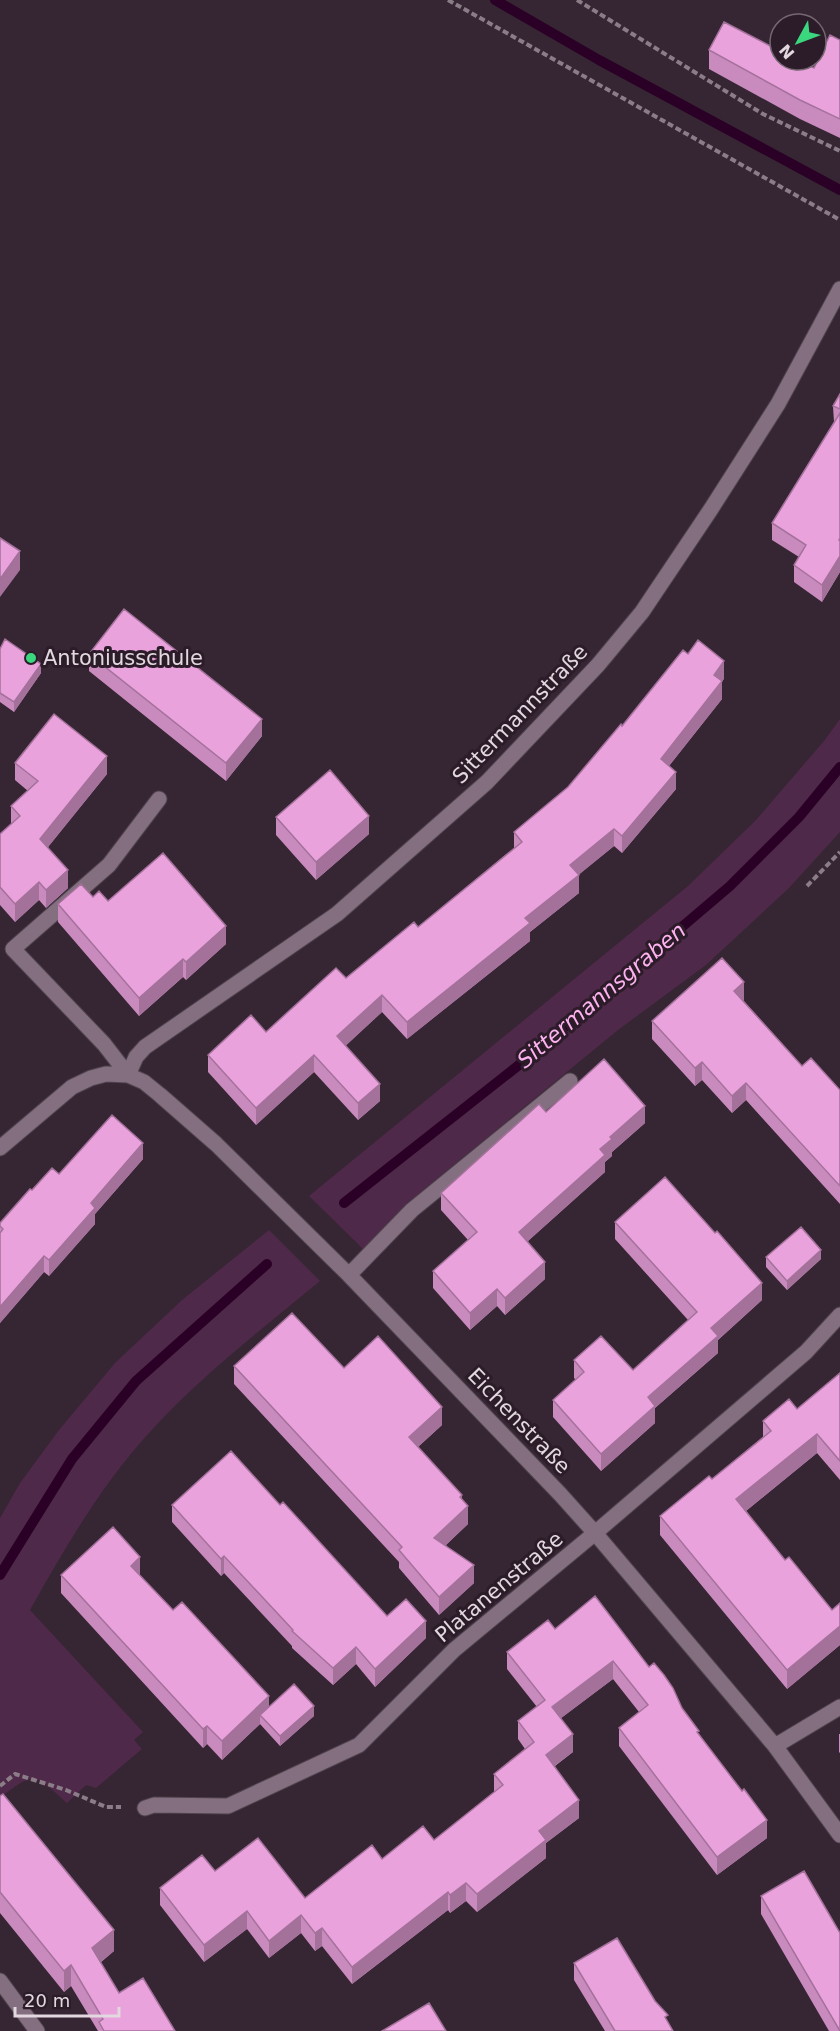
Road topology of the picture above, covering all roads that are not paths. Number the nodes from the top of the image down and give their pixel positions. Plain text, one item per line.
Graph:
1 (840, 289) edge
2 (159, 799) dead end
3 (128, 1075) junction
4 (570, 1081) dead end
5 (0, 1148) edge
6 (349, 1275) junction
7 (840, 1315) edge
8 (595, 1533) junction
9 (840, 1707) edge
10 (775, 1746) junction
11 (145, 1808) road end
12 (840, 1835) edge
13 (0, 1981) edge
14 (37, 2031) edge

1 - 3 street, Sittermannstraße
2 - 3 street
3 - 5 street
3 - 6 street, Eichenstraße
4 - 6 street
6 - 8 street, Eichenstraße
7 - 8 street, Platanenstraße
8 - 10 street, Eichenstraße
8 - 11 street, Platanenstraße
9 - 10 street
10 - 12 street, Eichenstraße
13 - 14 street

